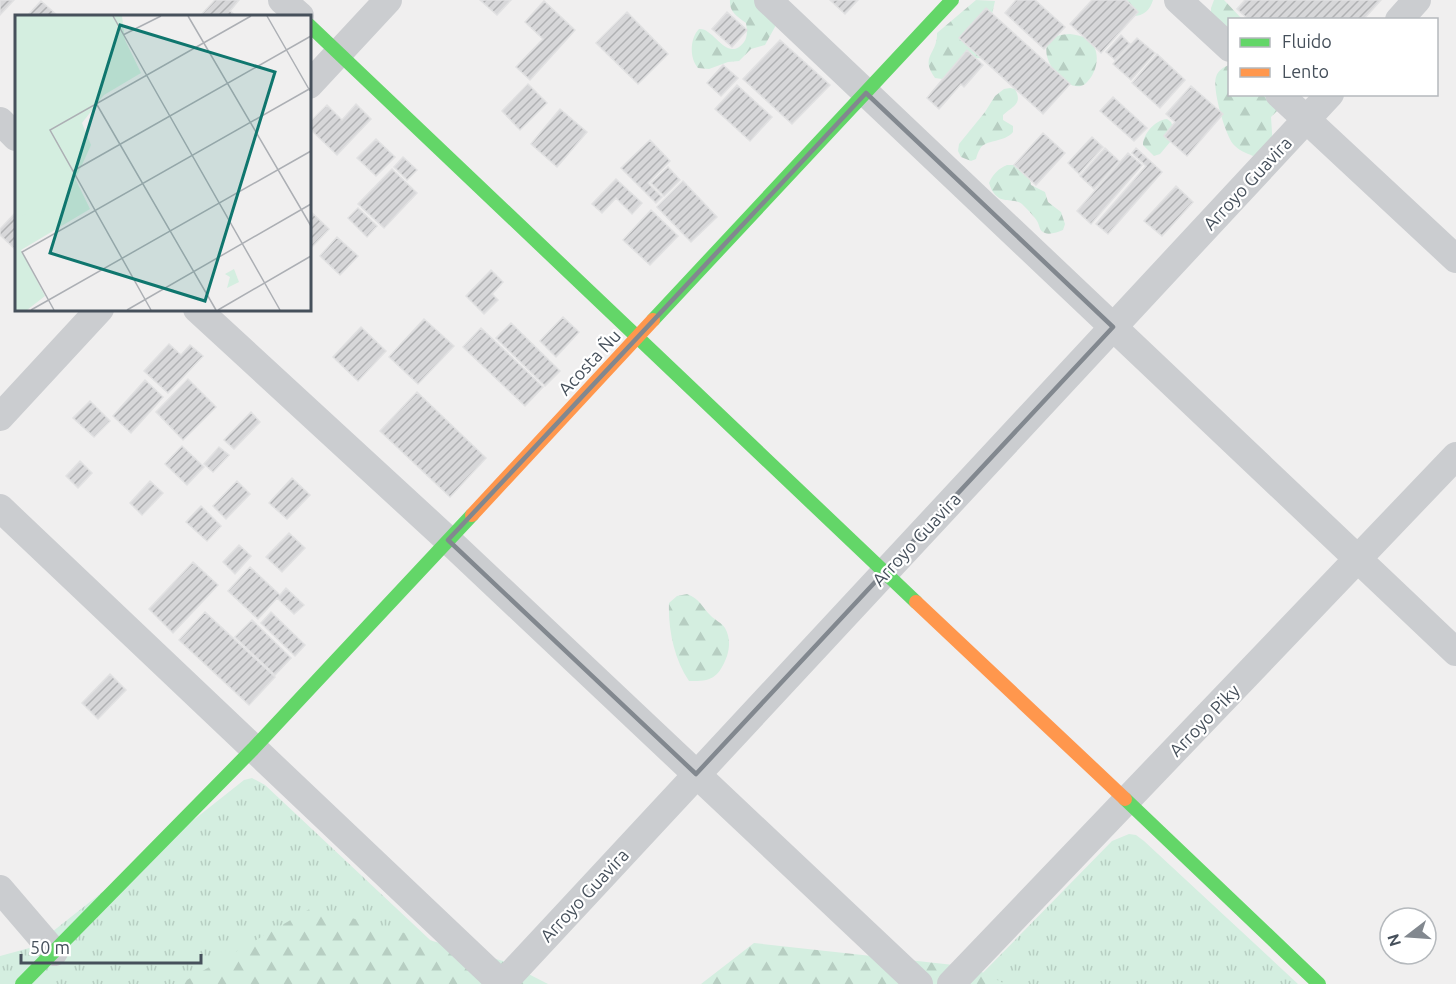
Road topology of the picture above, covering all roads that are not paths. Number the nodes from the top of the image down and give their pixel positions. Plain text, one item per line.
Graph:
1 (282, 0) edge
2 (388, 0) edge
3 (768, 0) edge
4 (952, 0) edge
5 (1178, 0) edge
6 (1417, 0) edge
7 (299, 15) edge
8 (1401, 18) edge
9 (310, 26) edge
10 (1228, 46) edge
11 (338, 53) junction
12 (310, 84) edge
13 (866, 93) junction
14 (1281, 96) edge
15 (1327, 96) edge
16 (1306, 120) junction
17 (0, 121) edge
18 (15, 136) edge
19 (1456, 259) edge
20 (99, 310) edge
21 (198, 310) edge
22 (1113, 327) junction
23 (638, 337) junction
24 (0, 417) edge
25 (1456, 456) edge
26 (0, 508) edge
27 (448, 540) junction
28 (1358, 559) junction
29 (885, 572) junction
30 (1456, 652) edge
31 (253, 749) junction
32 (696, 774) junction
33 (1126, 801) junction
34 (0, 889) edge
35 (54, 952) junction
36 (22, 984) edge
37 (502, 984) edge
38 (919, 984) edge
39 (951, 984) edge
40 (1319, 984) edge

1 - 7 street
2 - 11 street
3 - 13 street
4 - 13 street, Acosta Ñu
5 - 10 street
6 - 8 street
9 - 11 street
11 - 12 street
11 - 23 street
13 - 22 street
13 - 23 street, Acosta Ñu
14 - 16 street
15 - 16 street, Arroyo Guavira
16 - 19 street
16 - 22 street, Arroyo Guavira
17 - 18 street
20 - 24 street
21 - 27 street
22 - 28 street
22 - 29 street, Arroyo Guavira
23 - 27 street, Acosta Ñu
23 - 29 street
25 - 28 street, Arroyo Piky
26 - 31 street
27 - 31 street, Acosta Ñu
27 - 32 street
28 - 30 street
28 - 33 street, Arroyo Piky
29 - 32 street, Arroyo Guavira
29 - 33 street
31 - 35 street, Acosta Ñu
31 - 37 street
32 - 37 street, Arroyo Guavira
32 - 38 street
33 - 39 street, Arroyo Piky
33 - 40 street
34 - 35 street
35 - 36 street, Acosta Ñu

